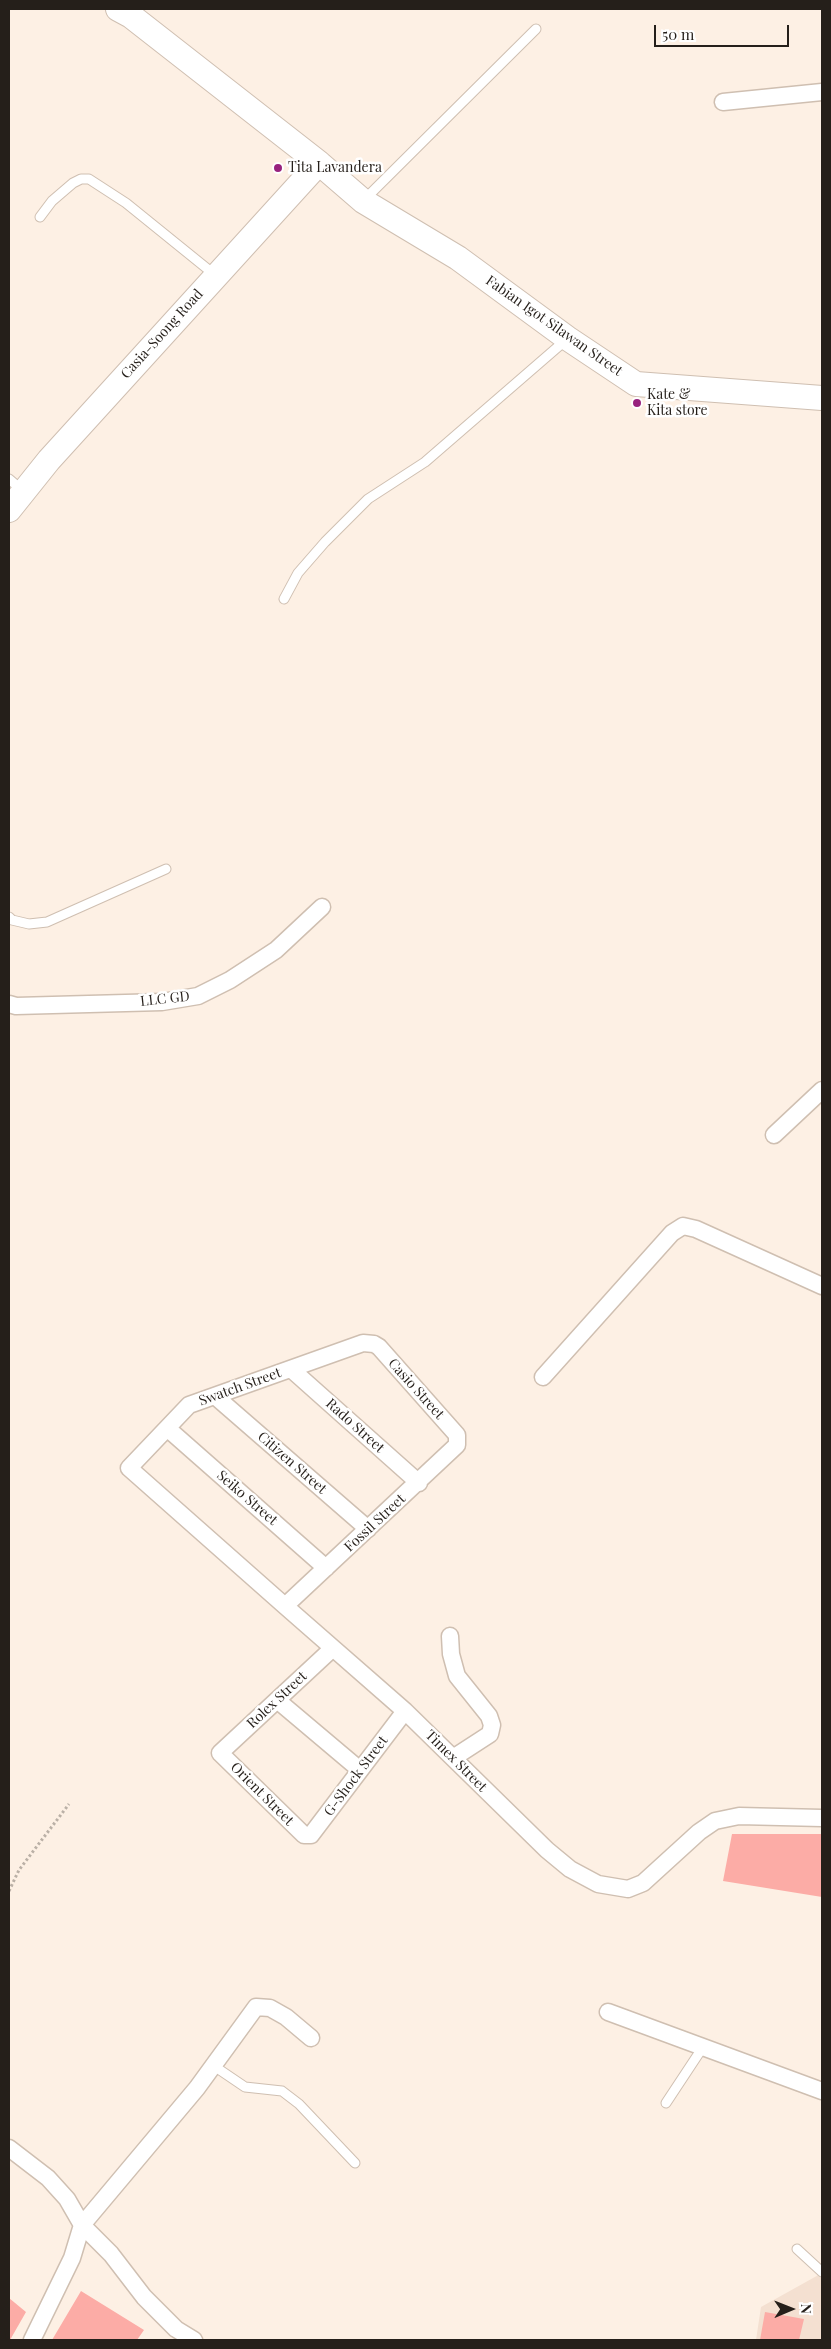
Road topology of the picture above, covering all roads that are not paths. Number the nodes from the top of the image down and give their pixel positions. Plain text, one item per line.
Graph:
1 (118, 9) edge
2 (536, 30) dead end
3 (822, 92) edge
4 (723, 102) dead end
5 (319, 162) junction
6 (363, 201) junction
7 (40, 217) dead end
8 (215, 275) junction
9 (567, 338) junction
10 (822, 398) edge
11 (12, 498) edge
12 (284, 599) dead end
13 (166, 869) dead end
14 (322, 907) dead end
15 (9, 917) edge
16 (9, 1004) edge
17 (822, 1090) edge
18 (774, 1135) dead end
19 (822, 1286) edge
20 (374, 1344) joint
21 (291, 1369) junction
22 (543, 1377) dead end
23 (215, 1396) junction
24 (167, 1428) junction
25 (457, 1435) joint
26 (130, 1468) joint
27 (419, 1483) junction
28 (368, 1529) junction
29 (326, 1568) junction
30 (285, 1606) junction
31 (450, 1636) dead end
32 (333, 1648) junction
33 (277, 1700) junction
34 (405, 1710) junction
35 (220, 1753) joint
36 (453, 1758) junction
37 (360, 1770) junction
38 (822, 1818) edge
39 (304, 1835) joint
40 (608, 2012) dead end
41 (310, 2038) dead end
42 (703, 2047) junction
43 (214, 2066) junction
44 (822, 2091) edge
45 (666, 2103) dead end
46 (9, 2148) edge
47 (355, 2163) dead end
48 (82, 2225) junction
49 (797, 2249) dead end
50 (822, 2272) edge
51 (32, 2340) edge
52 (194, 2340) edge

1 - 5 street, Fabian Igot Silawan Street
2 - 6 lane
3 - 4 street
5 - 6 street, Fabian Igot Silawan Street
5 - 8 street, Casia-Soong Road
6 - 9 street, Fabian Igot Silawan Street
7 - 8 lane
8 - 11 street, Casia-Soong Road
9 - 10 street, Fabian Igot Silawan Street
9 - 12 lane
13 - 15 lane
14 - 16 street, LLC GD
17 - 18 street
19 - 22 street
20 - 21 street, Swatch Street
20 - 25 street, Casio Street
21 - 23 street, Swatch Street
21 - 27 street, Rado Street
23 - 24 street, Swatch Street
23 - 28 street, Citizen Street
24 - 26 street, Swatch Street
24 - 29 street, Seiko Street
25 - 27 street, Fossil Street
26 - 30 street, Timex Street
27 - 28 street, Fossil Street
28 - 29 street, Fossil Street
29 - 30 street, Fossil Street
30 - 32 street, Timex Street
31 - 36 street
32 - 33 street, Rolex Street
32 - 34 street, Timex Street
33 - 35 street, Rolex Street
33 - 37 street
34 - 36 street, Timex Street
34 - 37 street, G-Shock Street
35 - 39 street, Orient Street
36 - 38 street, Timex Street
37 - 39 street, G-Shock Street
40 - 42 street
41 - 43 street
42 - 44 street
42 - 45 lane
43 - 47 lane
43 - 48 street
46 - 48 street
48 - 51 street
48 - 52 street
49 - 50 lane

